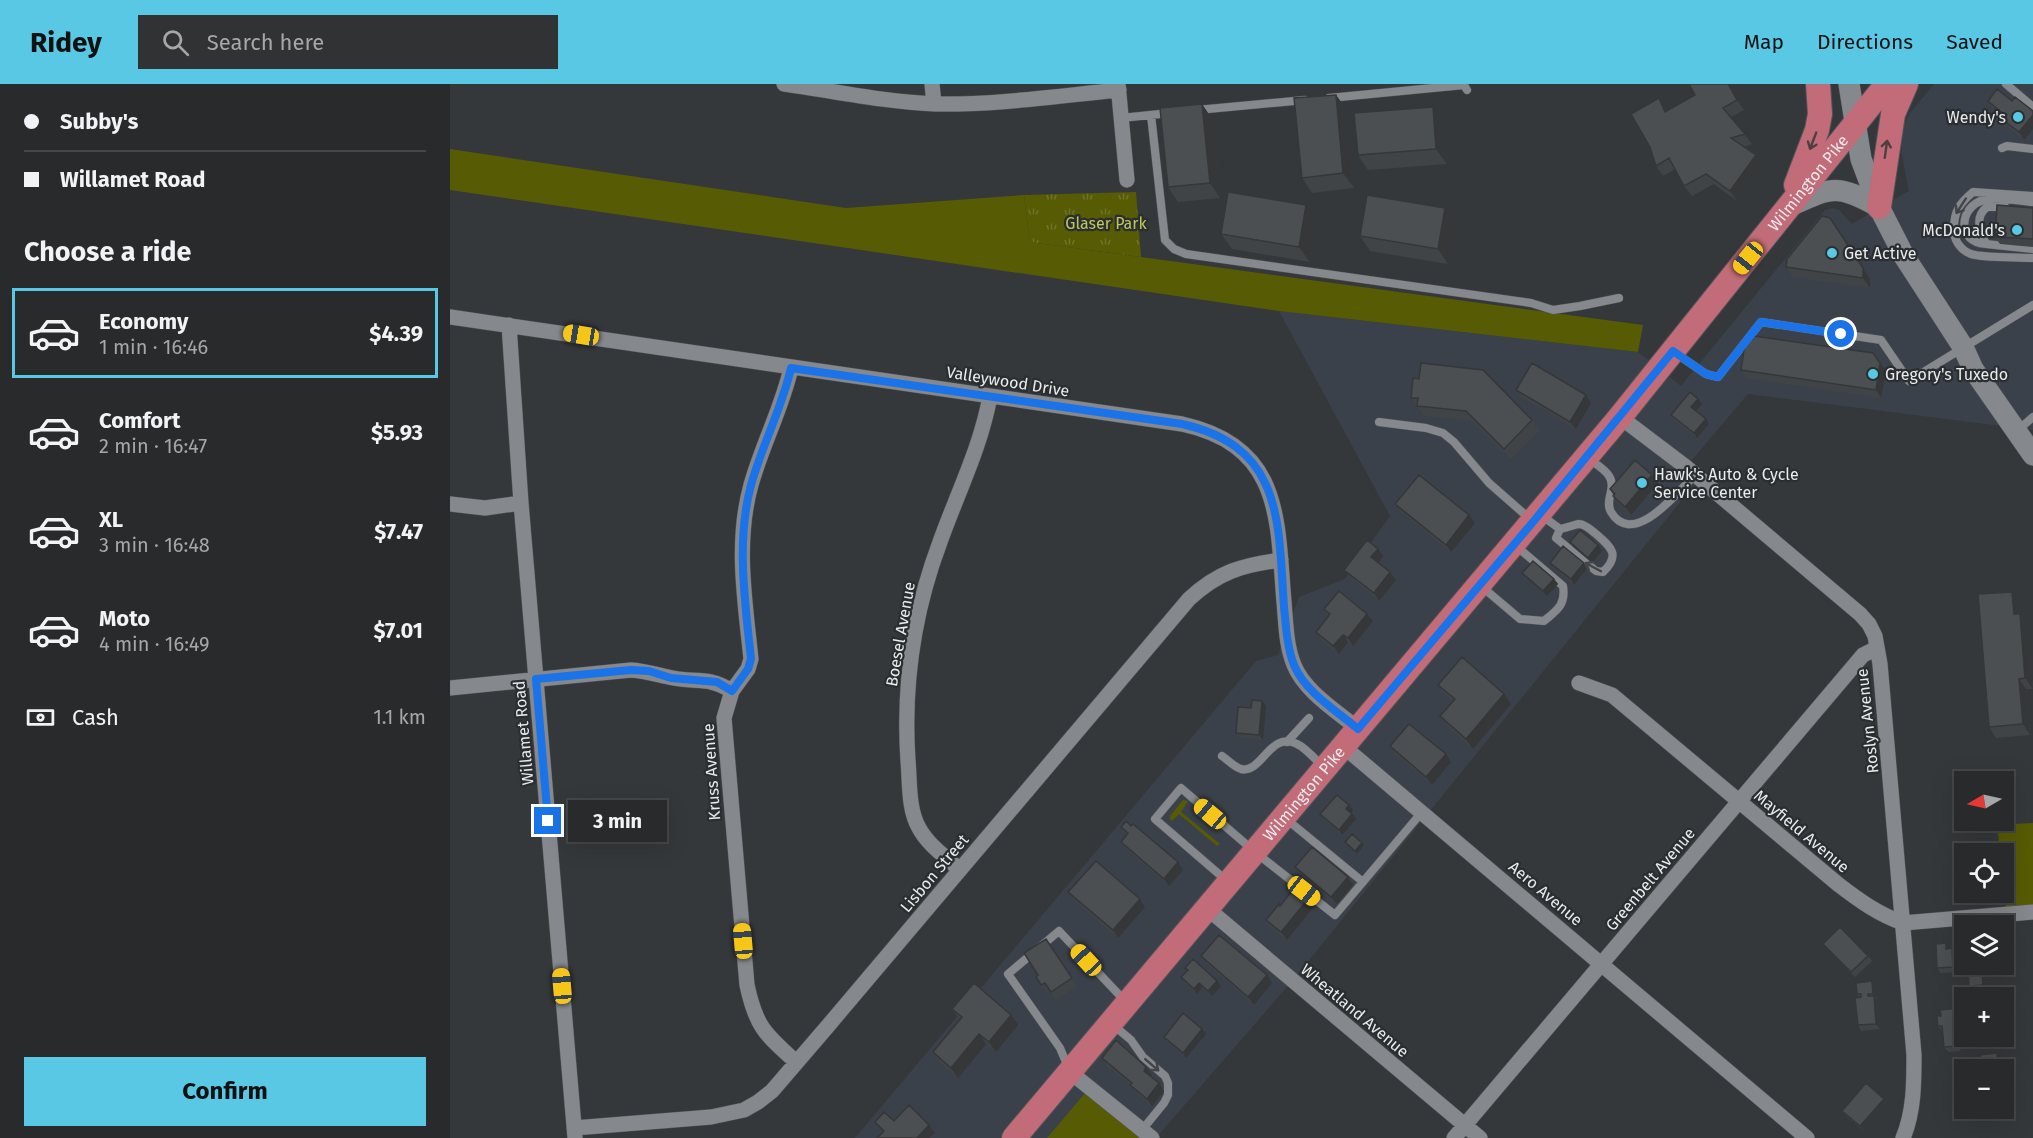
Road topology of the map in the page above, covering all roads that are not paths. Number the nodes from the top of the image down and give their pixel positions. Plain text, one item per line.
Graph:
1 (784, 84) edge
2 (932, 84) edge
3 (1818, 84) edge
4 (1849, 84) edge
5 (1887, 84) edge
6 (1906, 84) edge
7 (2006, 84) edge
8 (1118, 87) edge
9 (1467, 90) dead end
10 (1325, 98) edge
11 (1314, 99) edge
12 (934, 104) junction
13 (2033, 107) edge
14 (1186, 111) edge
15 (1174, 112) edge
16 (1151, 115) junction
17 (1121, 117) junction
18 (1855, 123) junction
19 (2002, 148) dead end
20 (2033, 149) edge
21 (1126, 180) dead end
22 (2033, 196) edge
23 (2033, 202) edge
24 (1879, 207) junction
25 (1788, 208) junction
26 (2033, 209) edge
27 (1986, 244) junction
28 (2033, 249) edge
29 (2033, 258) edge
30 (1619, 298) dead end
31 (2033, 305) edge
32 (450, 316) edge
33 (509, 325) junction
34 (1964, 347) junction
35 (1673, 351) junction
36 (791, 368) junction
37 (990, 396) junction
38 (1620, 417) junction
39 (1379, 422) dead end
40 (2025, 424) edge
41 (2033, 455) edge
42 (1587, 457) junction
43 (1695, 475) junction
44 (521, 503) junction
45 (450, 504) edge
46 (1537, 518) junction
47 (1560, 529) junction
48 (1514, 545) junction
49 (1281, 560) junction
50 (1480, 585) junction
51 (1877, 648) junction
52 (536, 679) junction
53 (1579, 683) dead end
54 (450, 688) edge
55 (732, 691) junction
56 (1309, 718) dead end
57 (1351, 738) junction
58 (1287, 742) junction
59 (1222, 756) dead end
60 (1326, 768) junction
61 (1739, 802) junction
62 (1422, 812) junction
63 (1284, 818) junction
64 (1255, 852) junction
65 (960, 870) junction
66 (1363, 882) junction
67 (1230, 883) junction
68 (1208, 909) junction
69 (2033, 912) edge
70 (1903, 923) junction
71 (1601, 964) junction
72 (1127, 1004) junction
73 (1111, 1023) junction
74 (796, 1062) junction
75 (1070, 1072) junction
76 (1464, 1125) junction
77 (574, 1133) edge
78 (1147, 1134) edge
79 (1014, 1138) edge
80 (1454, 1138) edge
81 (1480, 1138) edge
82 (1807, 1138) edge
83 (1904, 1138) edge

1 - 12 street
2 - 12 street
3 -> 25 main road
4 - 18 main road
5 - 18 main road, Wilmington Pike
24 -> 6 main road
7 - 13 lane
8 - 12 street
8 - 17 street
9 - 10 lane
11 - 14 lane
15 - 16 lane
16 - 17 lane
16 - 30 lane
17 - 21 street
18 - 24 main road
18 - 25 main road, Wilmington Pike
19 - 20 lane
22 -> 29 lane
23 - 27 lane
24 - 25 main road
24 - 34 main road
25 - 35 main road, Wilmington Pike
26 - 27 lane
27 - 28 lane
31 - 34 lane
32 - 33 street, Valleywood Drive
33 - 36 street, Valleywood Drive
33 - 44 street, Willamet Road
34 - 35 lane
34 - 40 main road
35 - 38 main road, Wilmington Pike
36 - 37 street, Valleywood Drive
36 - 55 street, Kruss Avenue
37 - 49 street, Valleywood Drive
37 - 65 street, Boesel Avenue
38 - 42 main road, Wilmington Pike
38 - 43 street, Roslyn Avenue
39 - 46 lane
40 - 41 main road
42 - 43 lane
42 - 46 main road, Wilmington Pike
43 - 51 street, Roslyn Avenue
44 - 45 street
44 - 52 street, Willamet Road
46 - 47 lane
46 - 48 main road, Wilmington Pike
47 -> 47 lane
48 - 50 main road, Wilmington Pike
48 - 50 lane
49 - 57 street, Valleywood Drive
49 - 65 street, Lisbon Street
50 - 57 main road, Wilmington Pike
51 - 61 street, Greenbelt Avenue
51 - 70 street, Roslyn Avenue
52 - 54 street
52 - 55 street
52 - 77 street, Willamet Road
53 - 61 street, Mayfield Avenue
55 - 74 street, Kruss Avenue
56 - 58 lane
57 - 60 main road, Wilmington Pike
57 - 62 street, Aero Avenue
58 - 59 lane
58 - 60 lane
60 - 63 main road, Wilmington Pike
61 - 70 street, Mayfield Avenue
61 - 71 street, Greenbelt Avenue
62 - 66 lane
62 - 71 street, Aero Avenue
63 - 64 main road, Wilmington Pike
63 - 66 lane
64 - 66 lane
64 - 67 main road, Wilmington Pike
64 - 67 lane
65 - 74 street, Lisbon Street
67 - 68 main road, Wilmington Pike
68 - 72 main road, Wilmington Pike
68 - 76 street, Wheatland Avenue
69 - 70 street, Mayfield Avenue
70 - 83 street, Roslyn Avenue
71 - 76 street, Greenbelt Avenue
71 - 82 street, Aero Avenue
72 - 73 main road, Wilmington Pike
72 - 75 lane
73 - 75 main road, Wilmington Pike
73 -> 78 lane
74 - 77 street, Lisbon Street
75 - 78 street
75 - 79 main road, Wilmington Pike
76 - 80 street, Greenbelt Avenue
76 - 81 street, Wheatland Avenue

